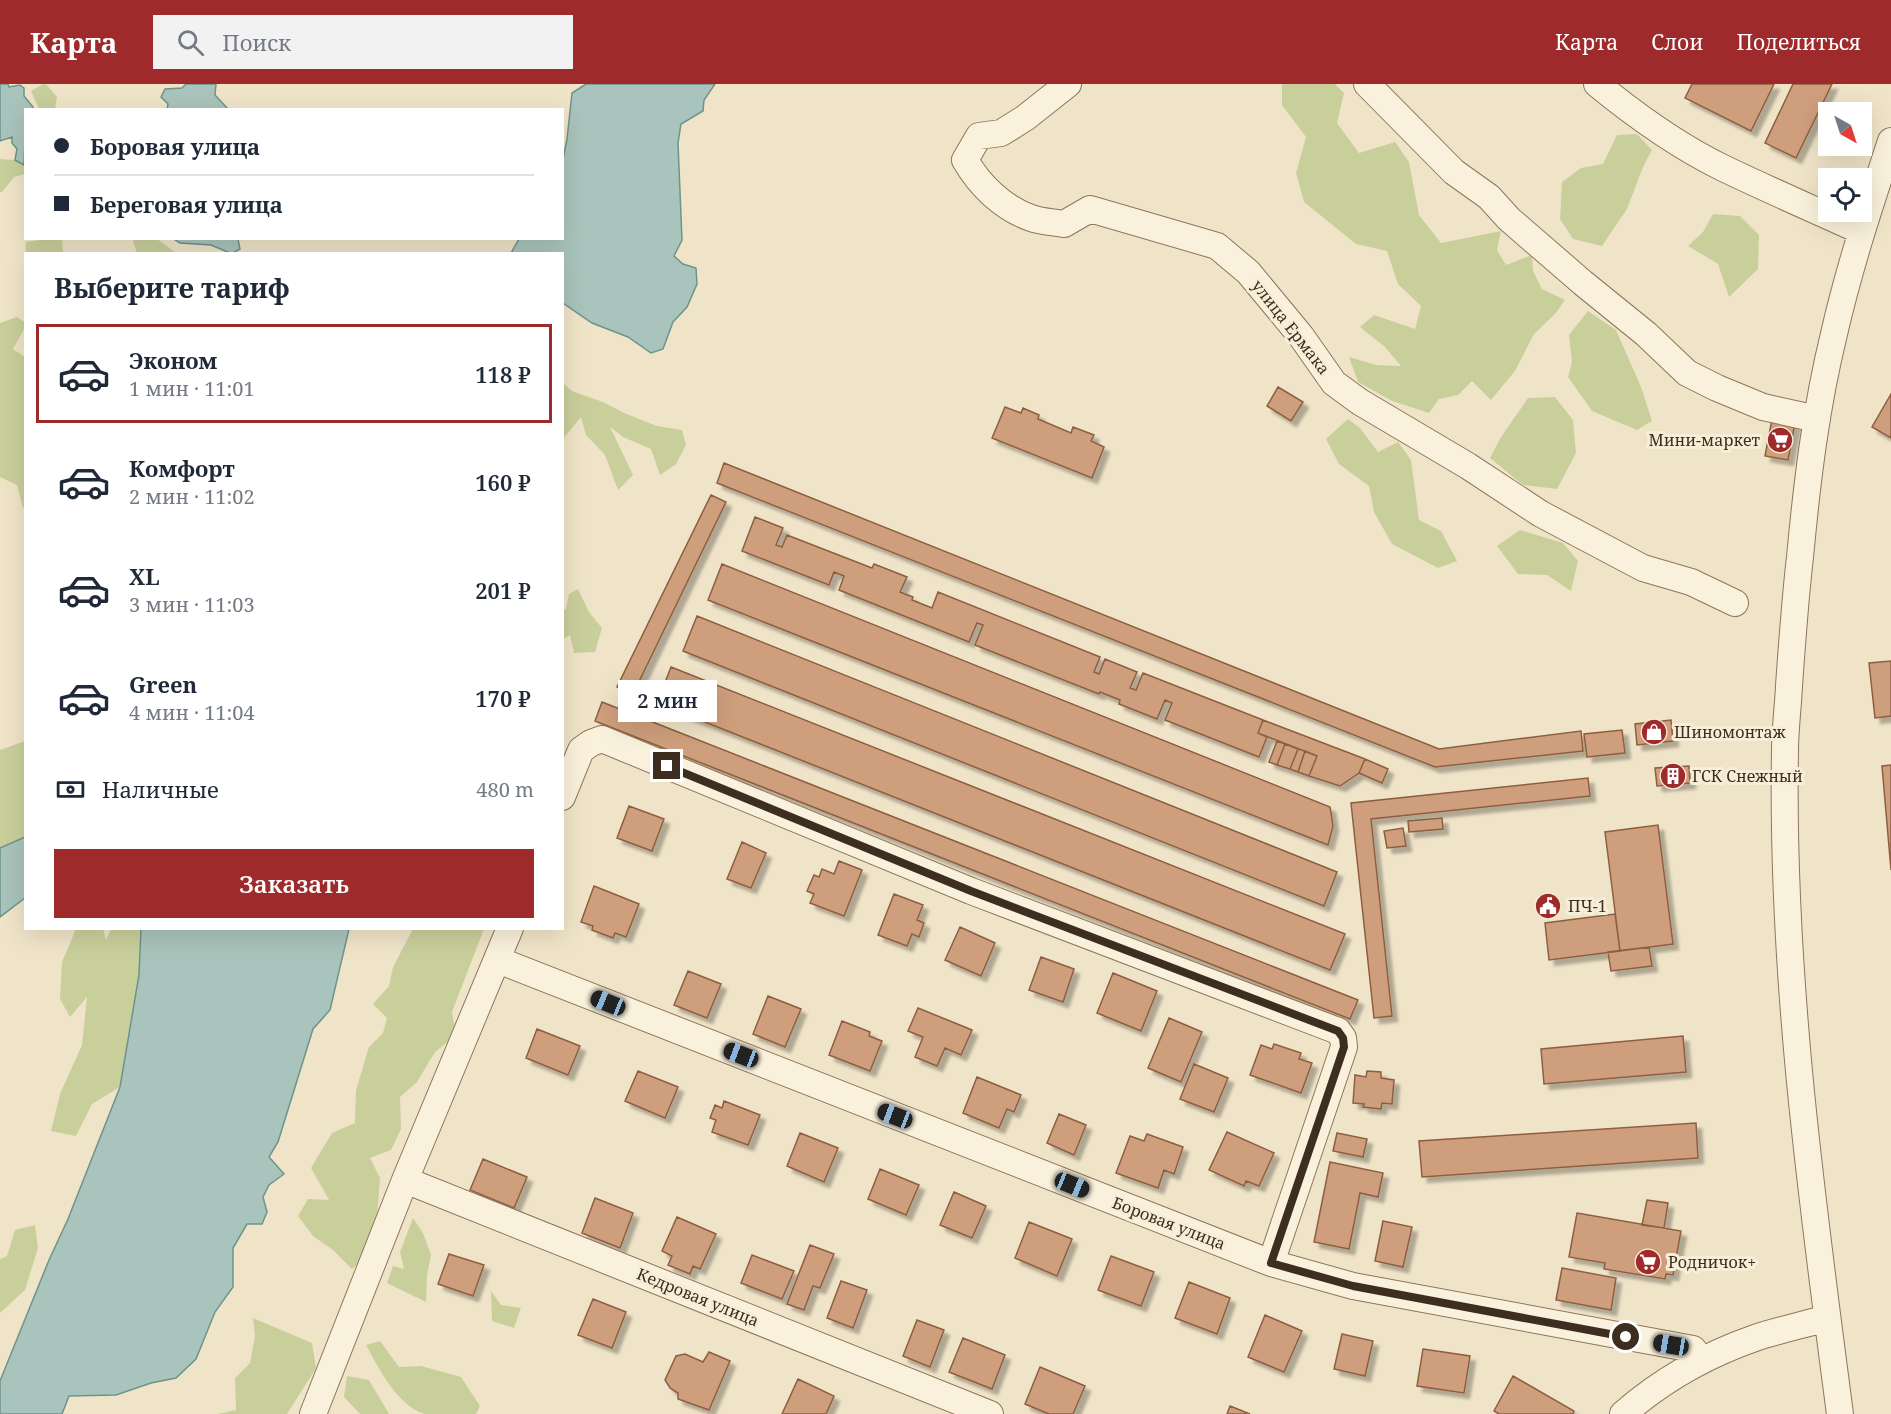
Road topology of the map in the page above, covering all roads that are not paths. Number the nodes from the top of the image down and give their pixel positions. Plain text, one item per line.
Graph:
1 (1068, 84) edge
2 (1367, 84) edge
3 (1597, 84) edge
4 (1891, 141) edge
5 (1861, 231) junction
6 (1817, 419) junction
7 (1735, 603) dead end
8 (564, 792) edge
9 (509, 930) edge
10 (498, 960) junction
11 (405, 1180) junction
12 (1271, 1263) junction
13 (1827, 1318) junction
14 (1697, 1355) junction
15 (314, 1414) edge
16 (990, 1414) edge
17 (1623, 1414) edge
18 (1840, 1414) edge

1 - 7 street, улица Ермака
2 - 6 street
3 - 5 street
4 - 5 street
5 - 6 street
6 - 13 street
8 - 12 street
9 - 10 street
10 - 11 street
10 - 12 street, Боровая улица
11 - 15 street
11 - 16 street, Кедровая улица
12 - 14 street, Боровая улица
13 - 14 street
13 - 18 street
14 - 17 street

